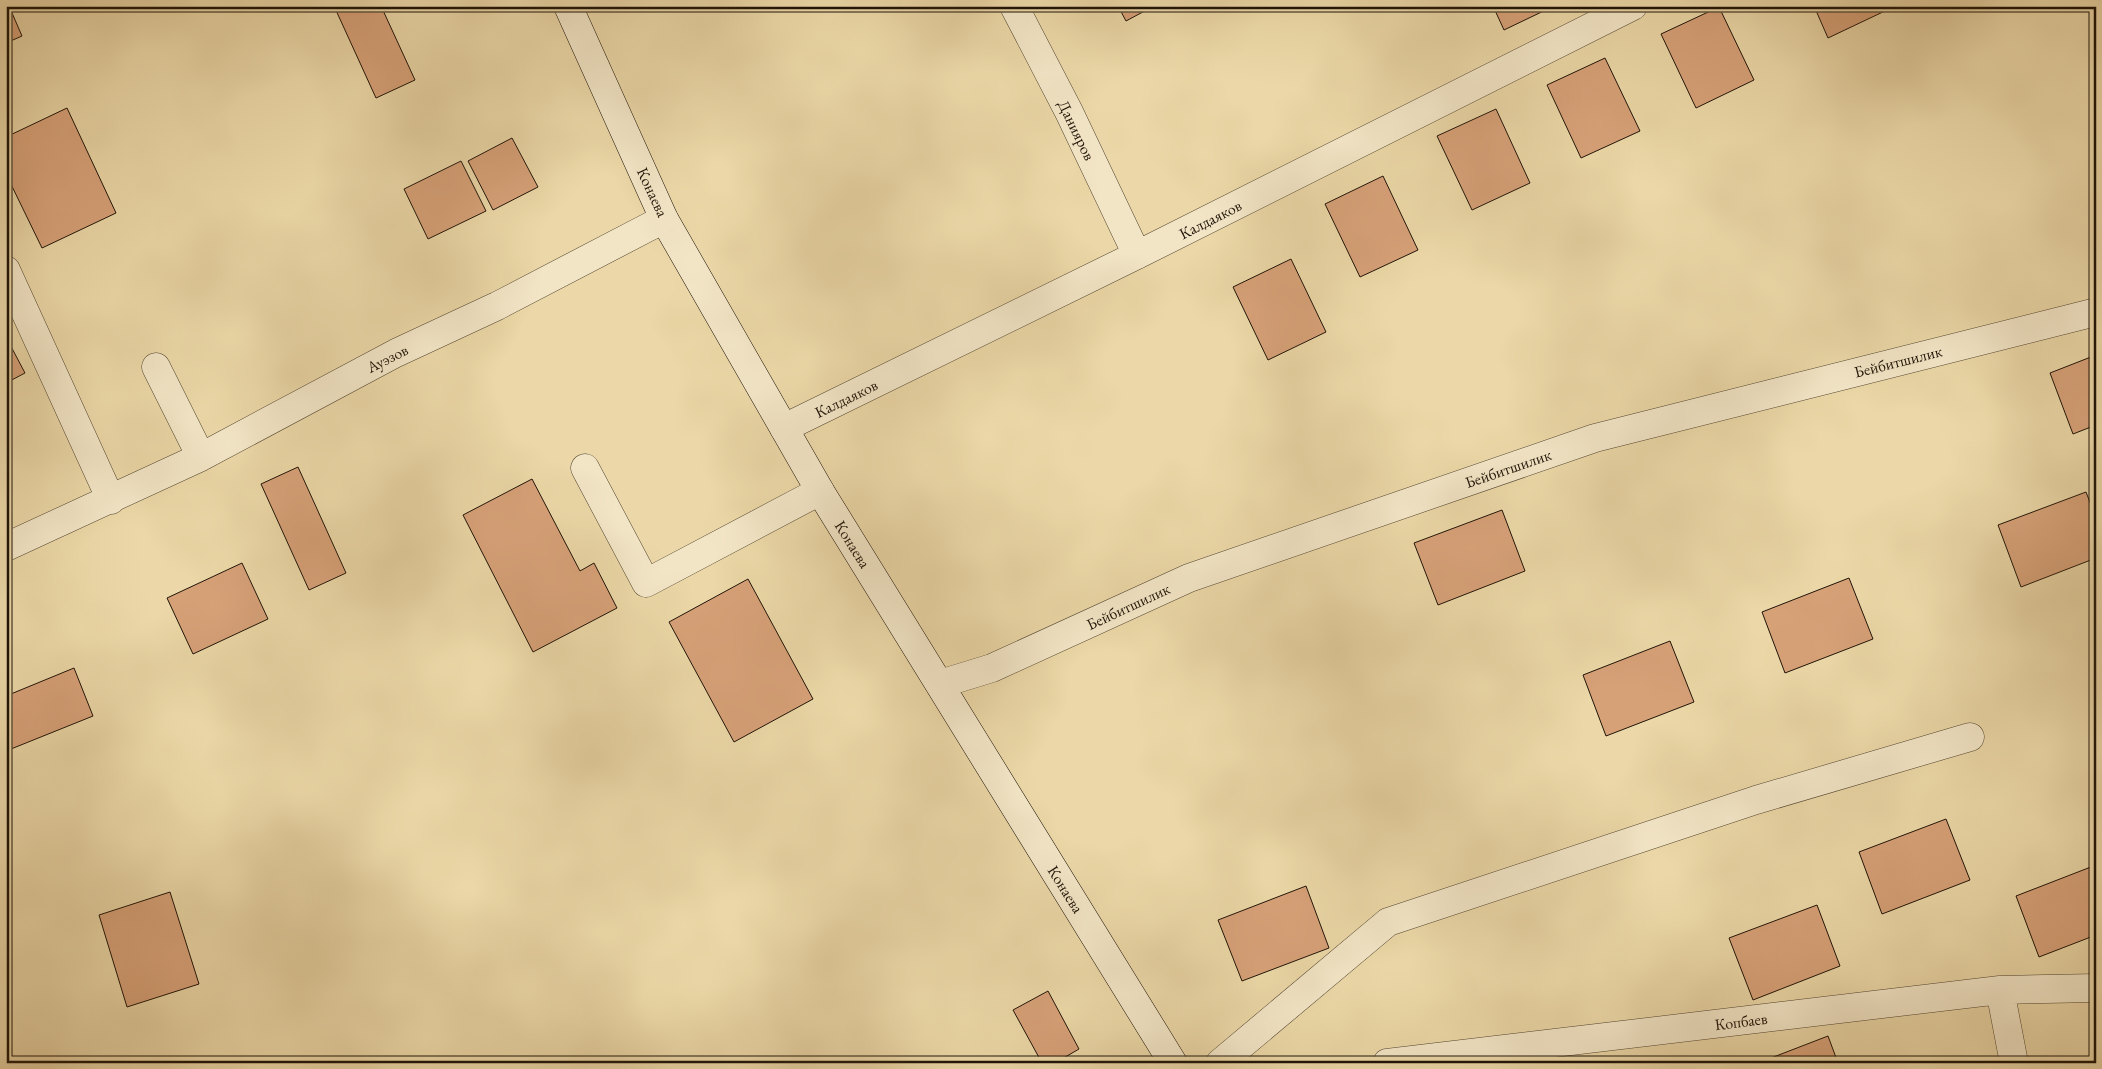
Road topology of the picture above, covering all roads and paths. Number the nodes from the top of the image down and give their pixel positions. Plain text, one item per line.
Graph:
1 (568, 6) edge
2 (1014, 6) edge
3 (1633, 6) edge
4 (664, 219) junction
5 (1137, 255) junction
6 (6, 270) edge
7 (2096, 312) edge
8 (156, 367) dead end
9 (784, 428) junction
10 (201, 457) junction
11 (585, 468) dead end
12 (820, 491) junction
13 (112, 500) junction
14 (6, 547) edge
15 (940, 684) junction
16 (1970, 736) dead end
17 (2096, 988) edge
18 (2000, 990) junction
19 (1173, 1063) edge
20 (1220, 1063) edge
21 (1387, 1063) edge
22 (2014, 1063) edge

1 - 4 street, Конаева
2 - 5 street, Данияров
3 - 5 street, Калдаяков
4 - 9 street, Конаева
4 - 10 street, Ауэзов
5 - 9 street, Калдаяков
6 - 13 street
7 - 15 street, Бейбитшилик
8 - 10 street
9 - 12 street, Конаева
10 - 13 street, Ауэзов
11 - 12 street
12 - 15 street, Конаева
13 - 14 street, Ауэзов
15 - 19 street, Конаева
16 - 20 street
17 - 18 street, Копбаев
18 - 21 street, Копбаев
18 - 22 street

